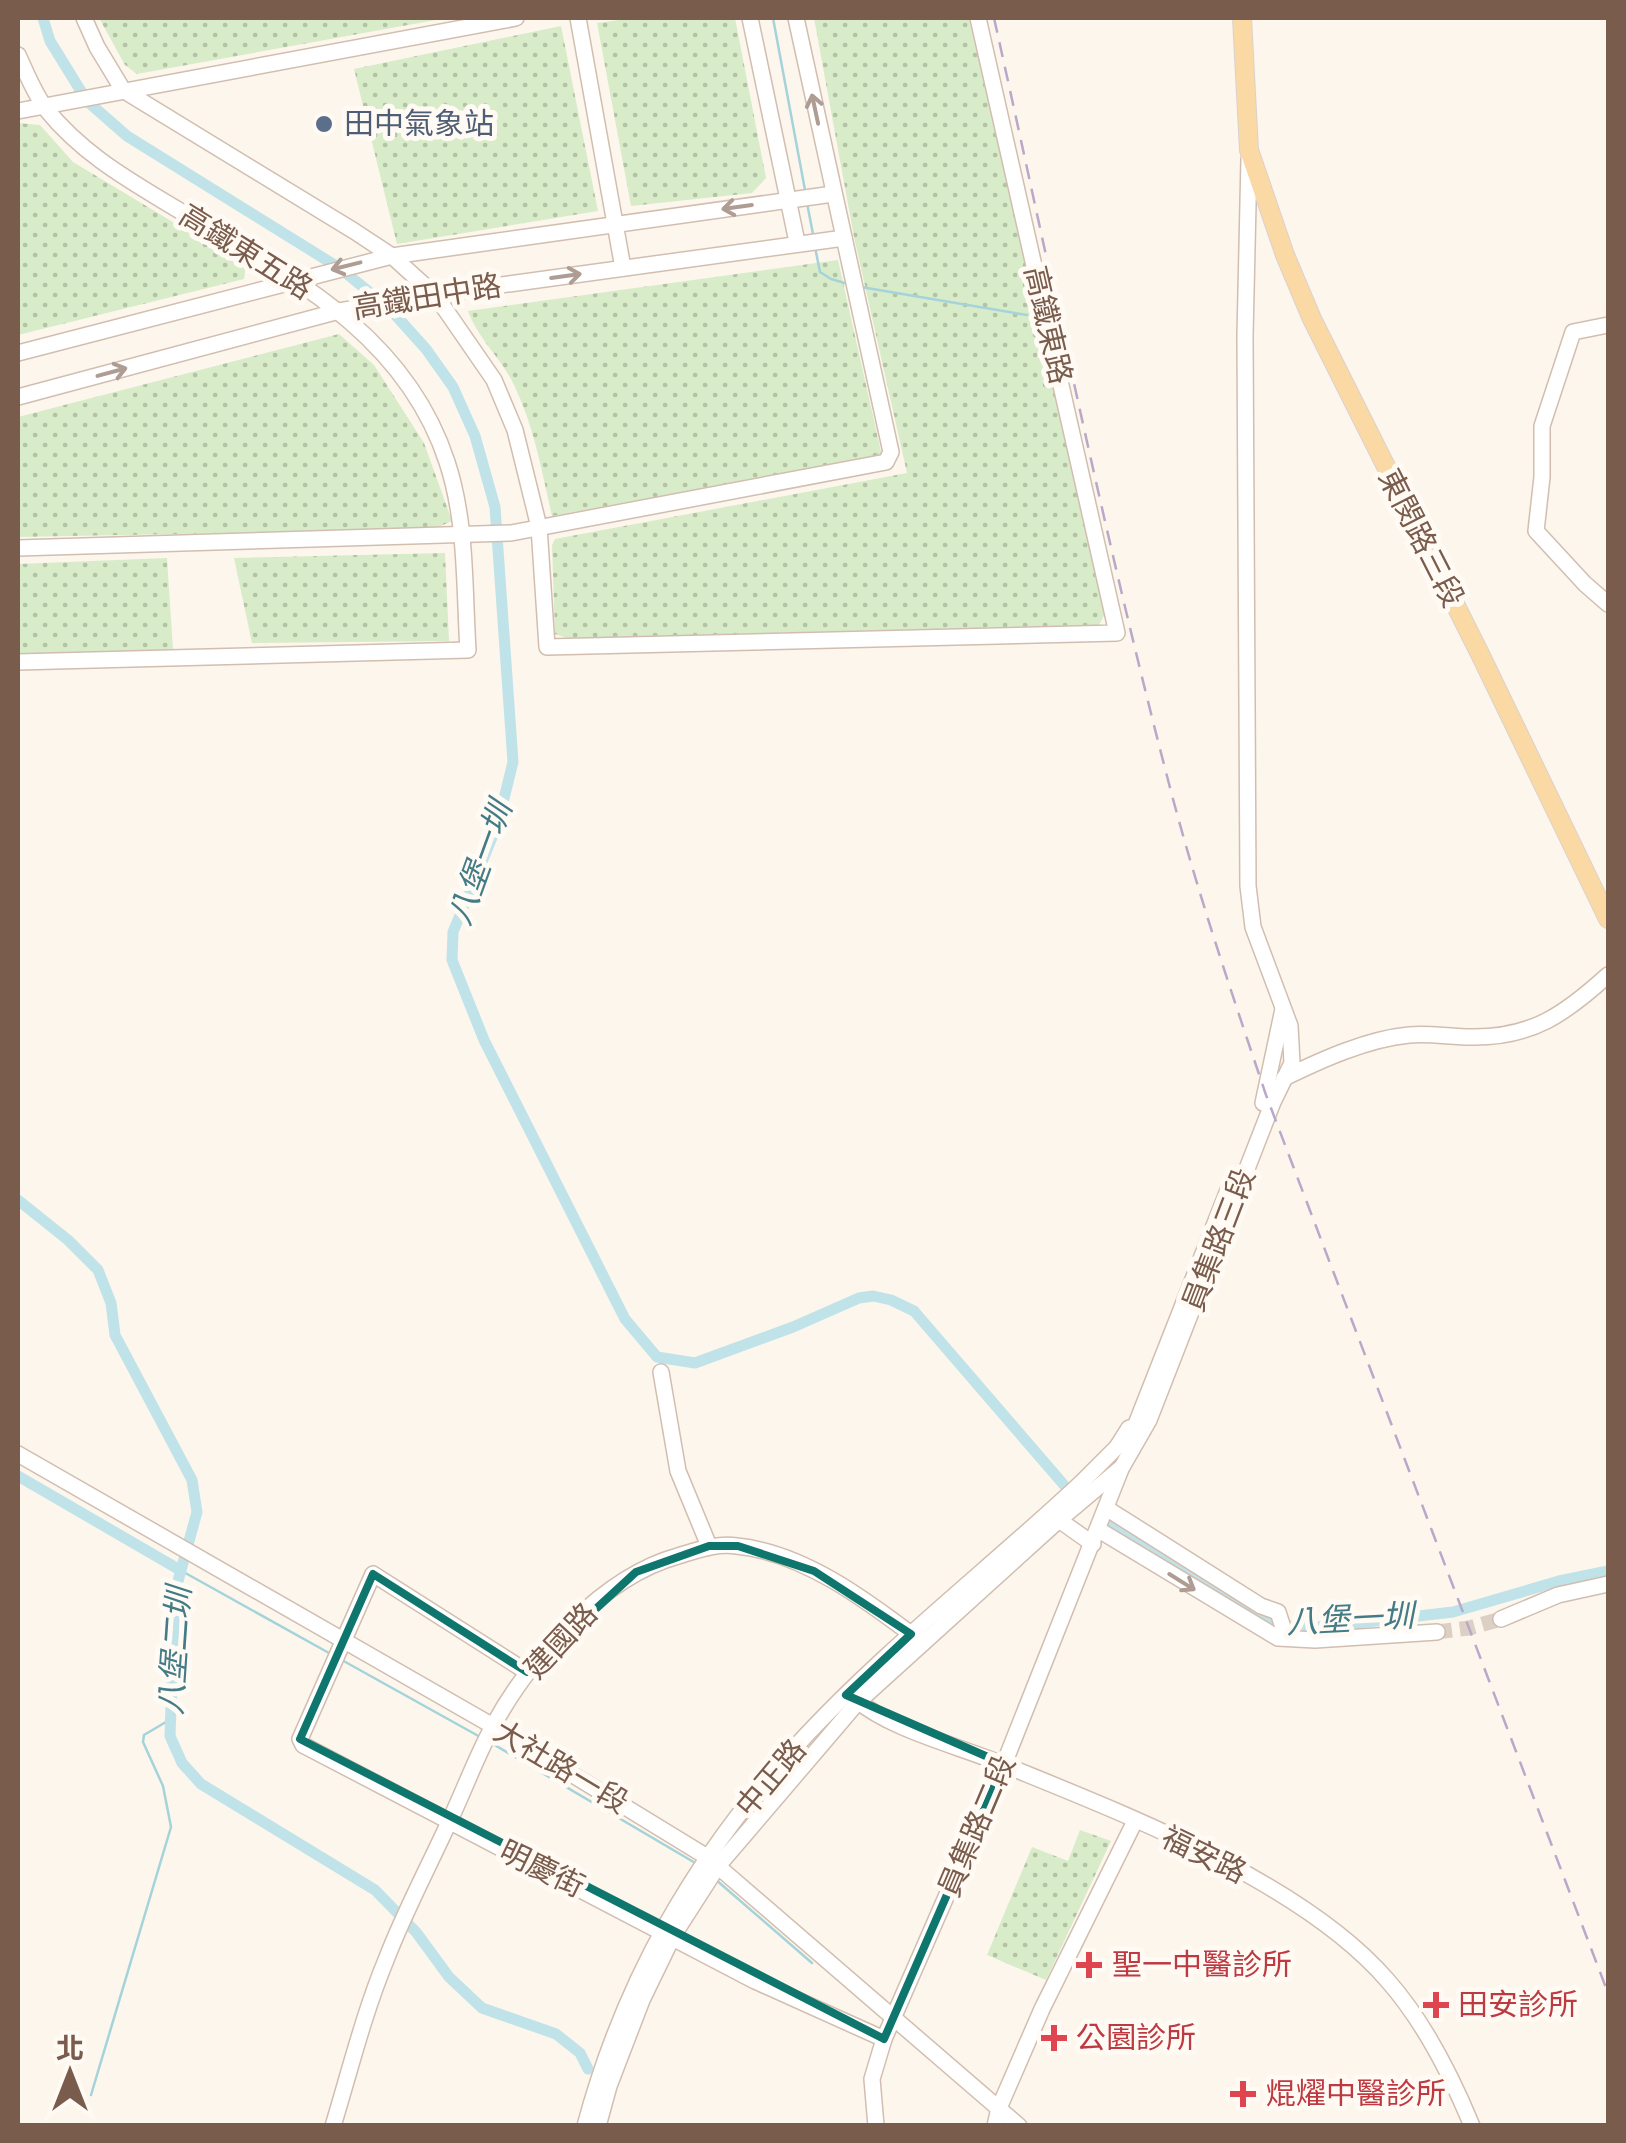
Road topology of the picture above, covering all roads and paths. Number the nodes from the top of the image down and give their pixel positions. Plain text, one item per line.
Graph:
1 (84, 18) edge
2 (516, 18) edge
3 (578, 18) edge
4 (750, 18) edge
5 (796, 18) edge
6 (978, 18) edge
7 (1242, 18) edge
8 (18, 55) edge
9 (123, 90) junction
10 (44, 106) junction
11 (18, 111) edge
12 (1249, 150) junction
13 (834, 194) junction
14 (787, 200) junction
15 (615, 225) junction
16 (844, 238) junction
17 (797, 242) junction
18 (392, 256) junction
19 (623, 268) junction
20 (293, 279) junction
21 (436, 296) junction
22 (339, 311) junction
23 (1608, 325) edge
24 (18, 352) edge
25 (18, 397) edge
26 (539, 527) junction
27 (461, 535) junction
28 (18, 548) edge
29 (1608, 604) edge
30 (18, 662) edge
31 (1608, 919) edge
32 (1608, 976) edge
33 (1282, 1009) junction
34 (1286, 1076) junction
35 (1268, 1092) junction
36 (662, 1372) dead end
37 (1137, 1416) junction
38 (18, 1454) edge
39 (1122, 1467) junction
40 (1086, 1488) junction
41 (1106, 1508) junction
42 (1059, 1512) junction
43 (1096, 1537) junction
44 (710, 1546) junction
45 (1608, 1584) edge
46 (1501, 1619) tunnel mouth
47 (1437, 1632) tunnel mouth
48 (1286, 1637) junction
49 (917, 1638) junction
50 (343, 1642) junction
51 (528, 1672) junction
52 (853, 1698) junction
53 (493, 1726) junction
54 (1004, 1764) junction
55 (1135, 1821) junction
56 (450, 1822) junction
57 (713, 1862) junction
58 (667, 1933) junction
59 (893, 2017) junction
60 (884, 2039) junction
61 (598, 2100) junction
62 (999, 2108) junction
63 (332, 2126) edge
64 (585, 2126) edge
65 (598, 2126) edge
66 (876, 2126) edge
67 (996, 2126) edge
68 (1019, 2126) edge
69 (1472, 2126) edge

1 - 9 street
2 - 9 street
3 - 15 street
4 - 14 street
13 -> 5 street
6 - 26 street, 高鐵東路
7 - 12 main road
8 - 10 street, 高鐵東五路
9 - 10 street
9 - 18 street
10 - 11 street
10 - 20 street, 高鐵東五路
12 - 31 main road, 東閔路三段
12 - 33 street, 員集路三段
13 - 14 street, 高鐵田中路
13 - 16 street
14 -> 15 street, 高鐵田中路
14 - 17 street
15 - 18 street, 高鐵田中路
15 - 19 street
16 - 17 street, 高鐵田中路
16 - 26 street
17 - 19 street, 高鐵田中路
18 -> 20 street, 高鐵田中路
18 - 21 street
21 -> 19 street, 高鐵田中路
20 - 22 street, 高鐵東五路
20 - 24 street, 高鐵田中路
21 - 22 street, 高鐵田中路
21 - 26 street
25 -> 22 street, 高鐵田中路
22 - 27 street, 高鐵東五路
23 - 29 street
26 - 27 street
27 - 28 street
27 - 30 street, 高鐵東五路
32 - 34 street
33 - 34 street, 員集路三段
33 - 35 street, 員集路三段
34 - 35 street
34 - 39 street, 員集路三段
35 - 37 street, 員集路三段
36 - 44 street
37 - 39 street
37 - 40 street
38 - 50 street, 大社路一段
39 - 40 street
39 - 41 street
40 - 42 street, 中正路
41 - 43 street, 員集路二段
41 - 48 street
42 - 43 street
42 - 49 street, 中正路
43 -> 48 street
43 - 54 street, 員集路二段
44 - 49 street, 建國路
44 - 51 street, 建國路
45 - 46 street
47 - 48 street
49 - 52 street, 中正路
50 - 51 street
50 - 53 street, 大社路一段
50 - 56 street, 明慶街
51 - 53 street, 建國路
52 - 54 street, 福安路
52 - 57 street, 中正路
53 - 56 street, 建國路
53 - 57 street, 大社路一段
54 - 55 street, 福安路
54 - 59 street, 員集路二段
55 - 62 street
55 - 69 street, 福安路
56 - 58 street, 明慶街
56 - 63 street, 建國路
57 - 58 street, 中正路
57 - 59 street, 大社路一段
58 - 60 street, 明慶街
58 - 61 street, 中正路
59 - 60 street, 員集路二段
59 - 62 street, 大社路一段
60 - 66 street, 員集路二段
61 - 64 street, 中正路
61 - 65 street, 中正路
62 - 67 street
62 - 68 street, 大社路一段

